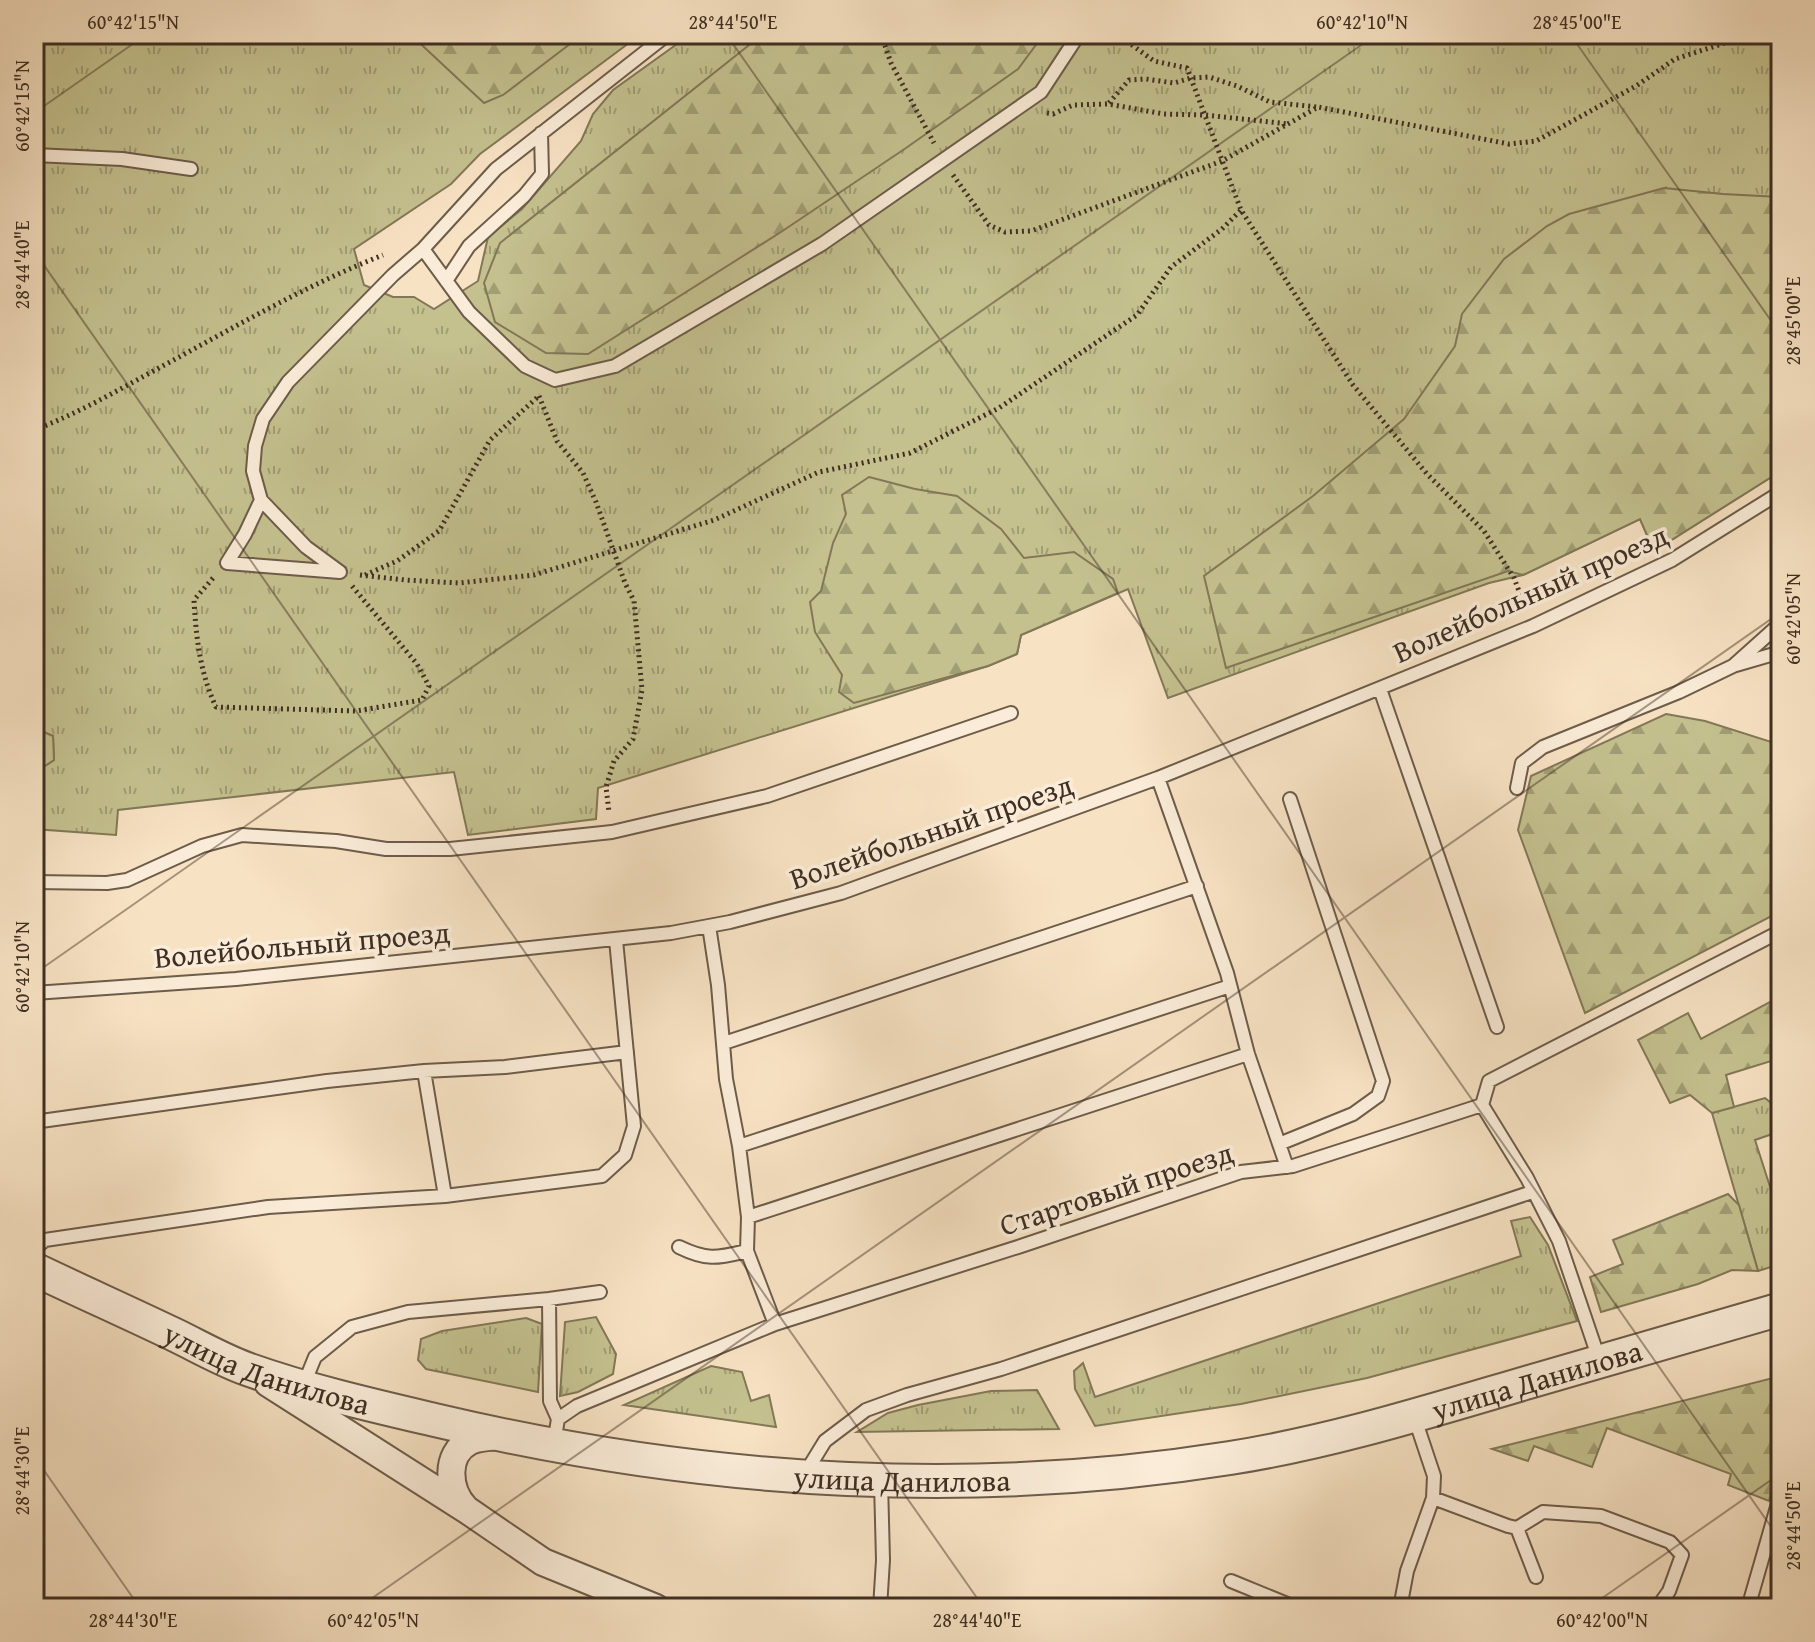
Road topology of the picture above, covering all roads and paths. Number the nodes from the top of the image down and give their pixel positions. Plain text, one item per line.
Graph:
1 (668, 34) edge
2 (881, 34) edge
3 (1079, 34) edge
4 (1117, 34) edge
5 (1753, 34) edge
6 (1191, 78) junction
7 (1108, 104) junction
8 (1018, 107) junction
9 (1318, 107) junction
10 (1205, 115) junction
11 (1289, 124) junction
12 (541, 133) junction
13 (34, 155) edge
14 (944, 161) junction
15 (1222, 161) junction
16 (191, 169) dead end
17 (1241, 210) junction
18 (423, 249) junction
19 (446, 281) junction
20 (555, 380) junction
21 (539, 396) junction
22 (34, 430) edge
23 (1781, 492) edge
24 (261, 500) junction
25 (614, 550) junction
26 (227, 563) junction
27 (340, 572) junction
28 (365, 575) junction
29 (1781, 623) edge
30 (1533, 626) junction
31 (1781, 652) edge
32 (1733, 666) junction
33 (1380, 689) junction
34 (1011, 713) dead end
35 (1158, 778) junction
36 (1517, 788) dead end
37 (1290, 799) dead end
38 (612, 832) junction
39 (34, 882) edge
40 (1197, 886) junction
41 (709, 926) junction
42 (1781, 931) edge
43 (616, 940) junction
44 (1230, 986) junction
45 (34, 993) edge
46 (1497, 1027) dead end
47 (724, 1043) junction
48 (627, 1052) junction
49 (1248, 1054) junction
50 (424, 1071) junction
51 (1482, 1105) junction
52 (34, 1122) edge
53 (1279, 1144) junction
54 (739, 1146) junction
55 (1287, 1167) junction
56 (1532, 1192) junction
57 (445, 1196) junction
58 (748, 1217) junction
59 (679, 1247) dead end
60 (34, 1249) edge
61 (747, 1251) junction
62 (34, 1269) edge
63 (600, 1292) dead end
64 (549, 1299) junction
65 (1781, 1309) edge
66 (775, 1324) junction
67 (1600, 1361) junction
68 (245, 1368) junction
69 (304, 1385) junction
70 (1414, 1416) junction
71 (556, 1432) junction
72 (502, 1436) junction
73 (803, 1477) junction
74 (881, 1482) junction
75 (1781, 1493) edge
76 (1433, 1498) junction
77 (467, 1510) junction
78 (1517, 1528) junction
79 (1536, 1577) dead end
80 (1231, 1581) dead end
81 (1403, 1607) edge
82 (656, 1608) edge
83 (880, 1608) edge
84 (1297, 1608) edge
85 (1657, 1608) edge
86 (1748, 1608) edge

1 - 12 lane
2 - 14 path
3 - 8 lane
4 - 6 path
5 - 9 path
6 - 7 path
6 - 9 path
6 - 10 path
7 - 8 path
7 - 10 path
8 - 14 lane
9 - 11 path
10 - 11 path
10 - 15 path
11 - 15 path
12 - 18 lane
12 - 19 lane
13 - 16 lane
14 - 15 path
14 - 20 lane
15 - 17 path
17 - 25 path
17 - 30 path
18 - 19 lane
18 - 22 path
18 - 24 lane
19 - 20 lane
20 - 21 path
21 - 25 path
21 - 28 path
23 - 30 lane, Волейбольный проезд
24 - 26 lane
24 - 27 lane
25 - 28 path
25 - 38 path
26 - 27 lane
26 - 27 path
27 - 28 path
29 - 32 lane
30 - 33 lane, Волейбольный проезд
31 - 32 lane
32 - 36 lane
33 - 35 lane, Волейбольный проезд
33 - 46 lane
34 - 38 lane
35 - 40 lane
35 - 41 lane, Волейбольный проезд
37 - 53 lane
38 - 39 lane
40 - 44 lane
40 - 47 lane
41 - 43 lane, Волейбольный проезд
41 - 47 lane
42 - 51 lane
43 - 45 lane, Волейбольный проезд
43 - 48 lane
44 - 49 lane
44 - 54 lane
47 - 54 lane
48 - 50 lane
48 - 57 lane
49 - 53 lane
49 - 58 lane
50 - 52 lane
50 - 57 lane
51 - 55 lane, Стартовый проезд
51 - 56 lane
53 - 55 lane
54 - 58 lane
55 - 66 lane, Стартовый проезд
56 - 67 lane
56 - 73 lane
57 - 60 lane
58 - 61 lane
59 - 61 lane
61 - 66 lane
62 - 68 street, улица Данилова
63 - 64 lane
64 - 69 lane
64 - 71 lane
65 - 67 street, улица Данилова
66 - 71 lane, Стартовый проезд
67 - 70 street, улица Данилова
68 - 69 street, улица Данилова
68 - 77 street
69 - 72 street, улица Данилова
70 - 74 street, улица Данилова
70 - 76 lane
71 - 72 street, улица Данилова
71 - 73 street, улица Данилова
72 - 77 street
73 - 74 street, улица Данилова
74 - 83 lane
75 - 86 lane
76 - 78 lane
76 - 81 lane
77 - 82 street
78 - 79 lane
78 - 85 lane
80 - 84 lane

